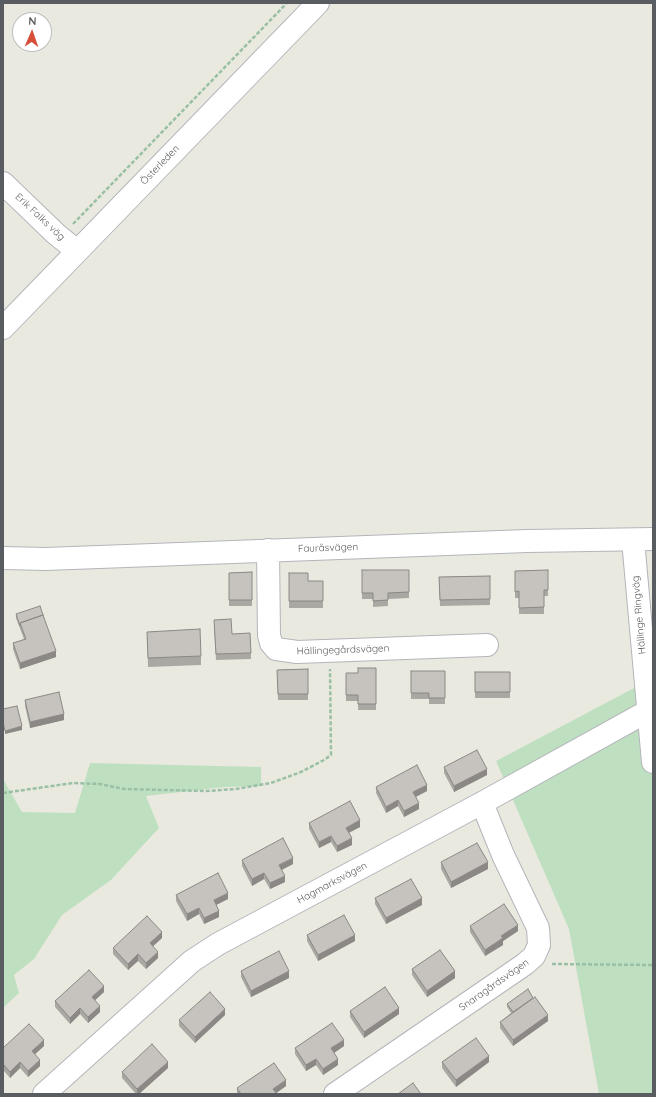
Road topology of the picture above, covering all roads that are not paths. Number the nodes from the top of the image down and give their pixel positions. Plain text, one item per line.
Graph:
1 (318, 3) edge
2 (3, 183) edge
3 (69, 245) junction
4 (3, 328) edge
5 (643, 539) edge
6 (268, 550) junction
7 (3, 558) edge
8 (487, 645) dead end
9 (648, 711) junction
10 (653, 762) edge
11 (482, 803) junction
12 (44, 1094) edge
13 (335, 1094) edge

1 - 3 street, Österleden
2 - 3 street, Erik Falks väg
3 - 4 street, Österleden
5 - 6 street, Fauråsvägen
5 - 9 street, Hällinge Ringväg
6 - 7 street, Fauråsvägen
6 - 8 street, Hällingegårdsvägen
9 - 10 street, Hällinge Ringväg
9 - 11 street, Hagmarksvägen
11 - 12 street, Hagmarksvägen
11 - 13 street, Snaragårdsvägen

